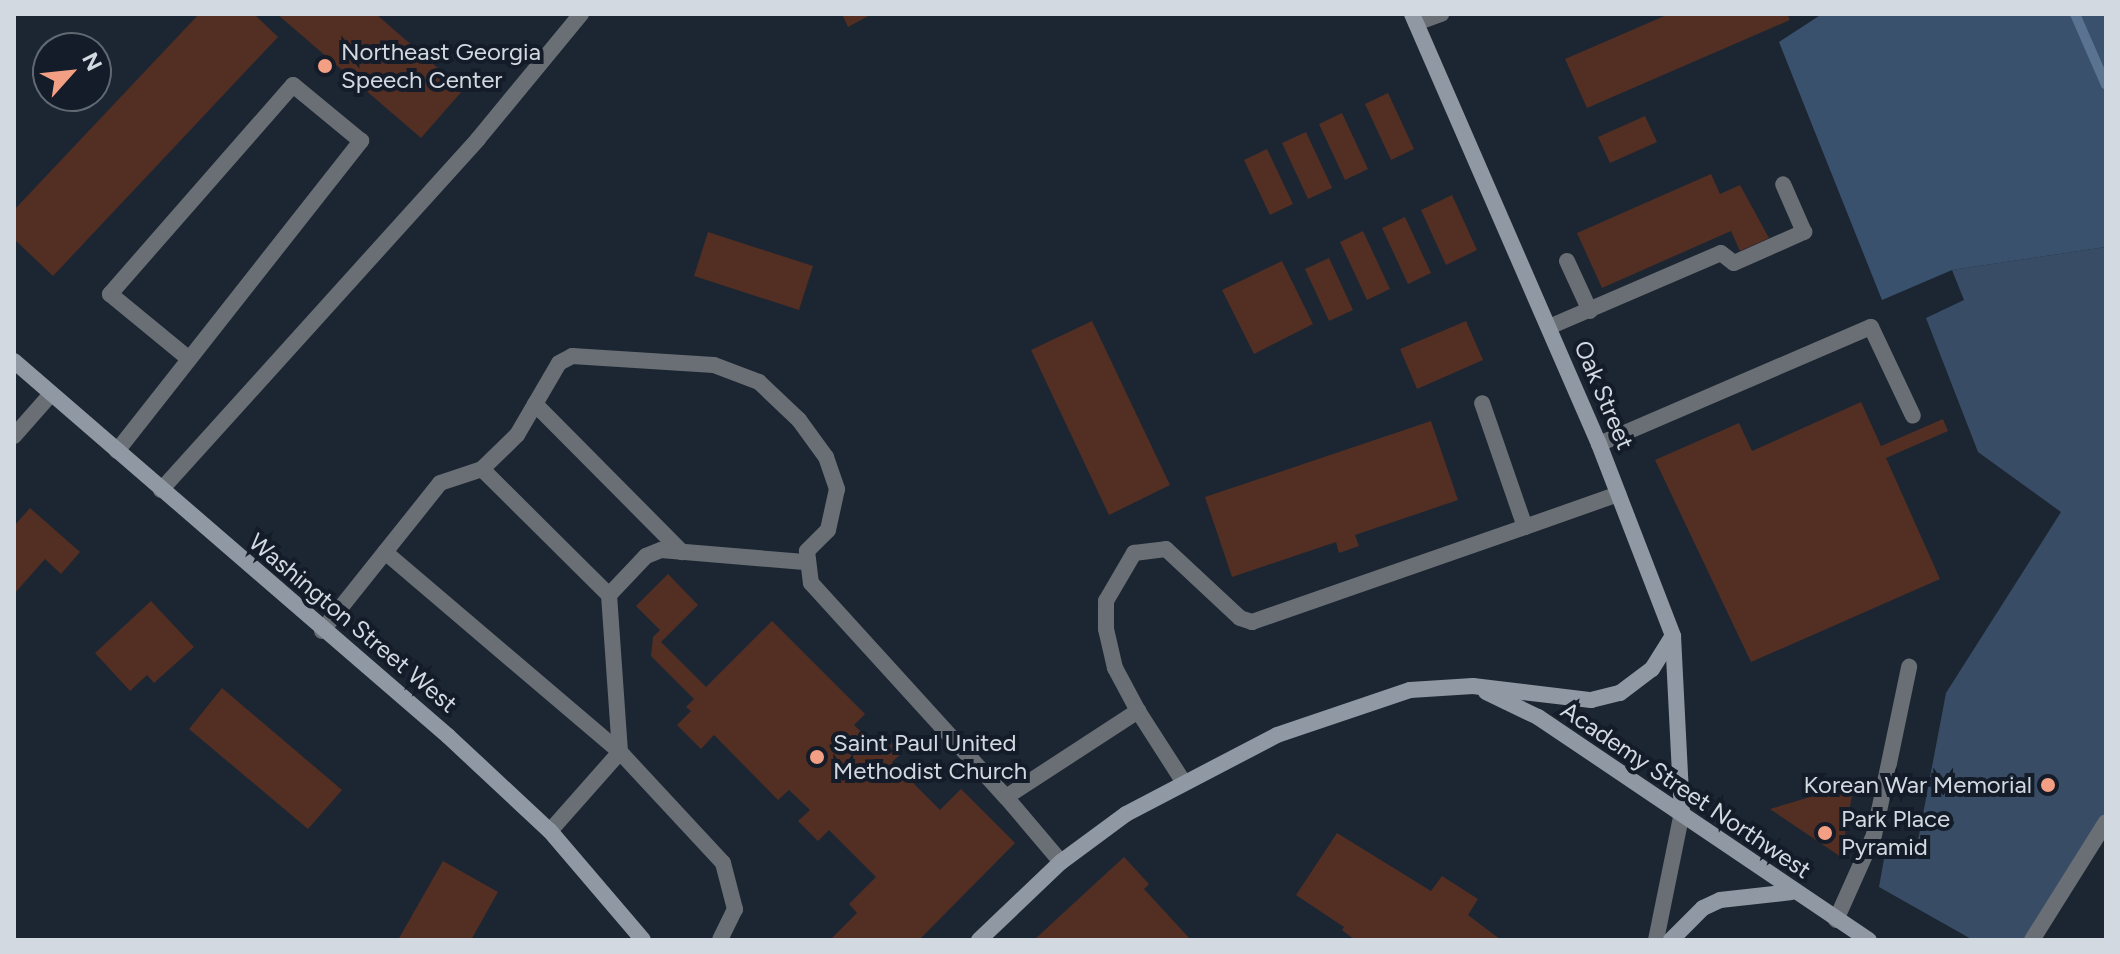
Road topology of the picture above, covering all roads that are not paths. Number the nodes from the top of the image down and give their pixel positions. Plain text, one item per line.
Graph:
1 (581, 14) edge
2 (1441, 14) edge
3 (1414, 19) edge
4 (1783, 184) dead end
5 (1567, 261) dead end
6 (1590, 311) junction
7 (1549, 327) junction
8 (189, 359) junction
9 (14, 361) edge
10 (51, 394) junction
11 (1482, 403) dead end
12 (535, 404) junction
13 (1913, 416) dead end
14 (14, 436) edge
15 (1599, 444) junction
16 (117, 451) junction
17 (482, 469) junction
18 (161, 490) junction
19 (1618, 494) junction
20 (1525, 527) junction
21 (385, 552) junction
22 (682, 552) junction
23 (805, 562) junction
24 (609, 595) junction
25 (322, 631) junction
26 (1673, 636) junction
27 (1909, 667) dead end
28 (1473, 686) junction
29 (1138, 711) junction
30 (620, 752) junction
31 (1183, 781) junction
32 (1006, 797) junction
33 (1682, 812) junction
34 (2106, 822) edge
35 (550, 831) junction
36 (1061, 862) junction
37 (1792, 892) junction
38 (1836, 920) junction
39 (643, 940) edge
40 (720, 940) edge
41 (979, 940) edge
42 (1656, 940) edge
43 (1671, 940) edge
44 (1869, 940) edge
45 (2032, 940) edge

1 - 18 street
2 - 3 street
3 - 7 street, Oak Street
4 - 6 street
5 - 6 street
6 - 7 street
7 - 15 street, Oak Street
8 - 8 street
8 - 16 street
9 - 10 street, Washington Street West
10 - 14 street
10 - 16 street, Washington Street West
11 - 20 street
12 - 17 street
12 - 22 street
12 - 23 street
13 - 15 street
15 - 19 street, Oak Street
16 - 18 street, Washington Street West
17 - 21 street
17 - 24 street
18 - 25 street, Washington Street West
19 - 20 street
19 - 26 street, Oak Street
20 - 29 street
21 - 25 street
21 - 30 street
22 - 23 street
22 - 24 street
23 - 32 street
24 - 30 street
25 - 35 street, Washington Street West
26 - 28 street
26 - 33 street, Oak Street
27 - 38 street
28 - 31 street
28 - 33 street, Academy Street Northwest
29 - 31 street
29 - 32 street
30 - 35 street
30 - 40 street
31 - 36 street
32 - 36 street
33 - 37 street, Academy Street Northwest
33 - 42 street
34 - 45 street
35 - 39 street, Washington Street West
36 - 41 street
37 - 38 street, Academy Street Northwest
37 - 43 street
38 - 44 street, Academy Street Northwest

